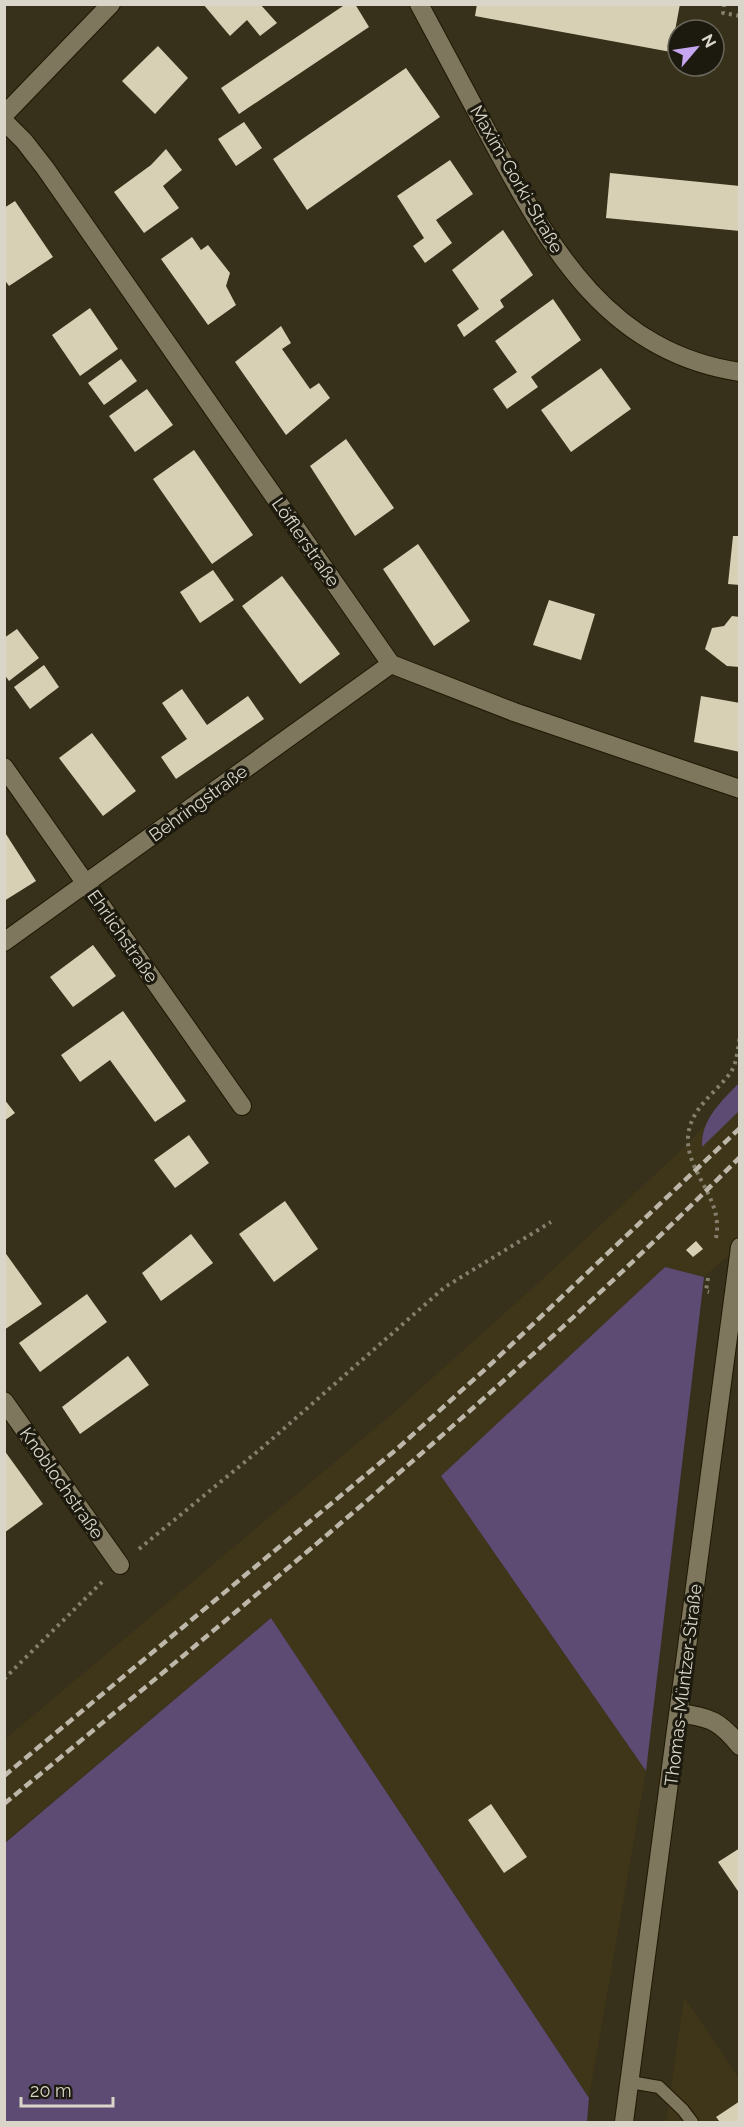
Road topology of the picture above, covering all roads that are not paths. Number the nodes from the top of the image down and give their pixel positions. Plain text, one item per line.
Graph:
1 (111, 4) edge
2 (419, 4) edge
3 (4, 115) edge
4 (4, 121) edge
5 (740, 372) edge
6 (391, 664) junction
7 (4, 767) edge
8 (740, 789) edge
9 (87, 884) junction
10 (4, 942) edge
11 (242, 1106) dead end
12 (740, 1247) edge
13 (4, 1401) edge
14 (120, 1565) dead end
15 (679, 1713) junction
16 (739, 1744) edge
17 (630, 2082) junction
18 (624, 2122) edge
19 (692, 2122) edge

1 - 3 street
2 - 5 street, Maxim-Gorki-Straße
4 - 6 street, Löfflerstraße
6 - 8 street
6 - 9 street, Behringstraße
7 - 9 street, Ehrlichstraße
9 - 10 street, Behringstraße
9 - 11 street, Ehrlichstraße
12 - 15 street, Thomas-Müntzer-Straße
13 - 14 street, Knoblochstraße
15 - 16 street
15 - 17 street, Thomas-Müntzer-Straße
17 - 18 street, Thomas-Müntzer-Straße
17 - 19 lane

